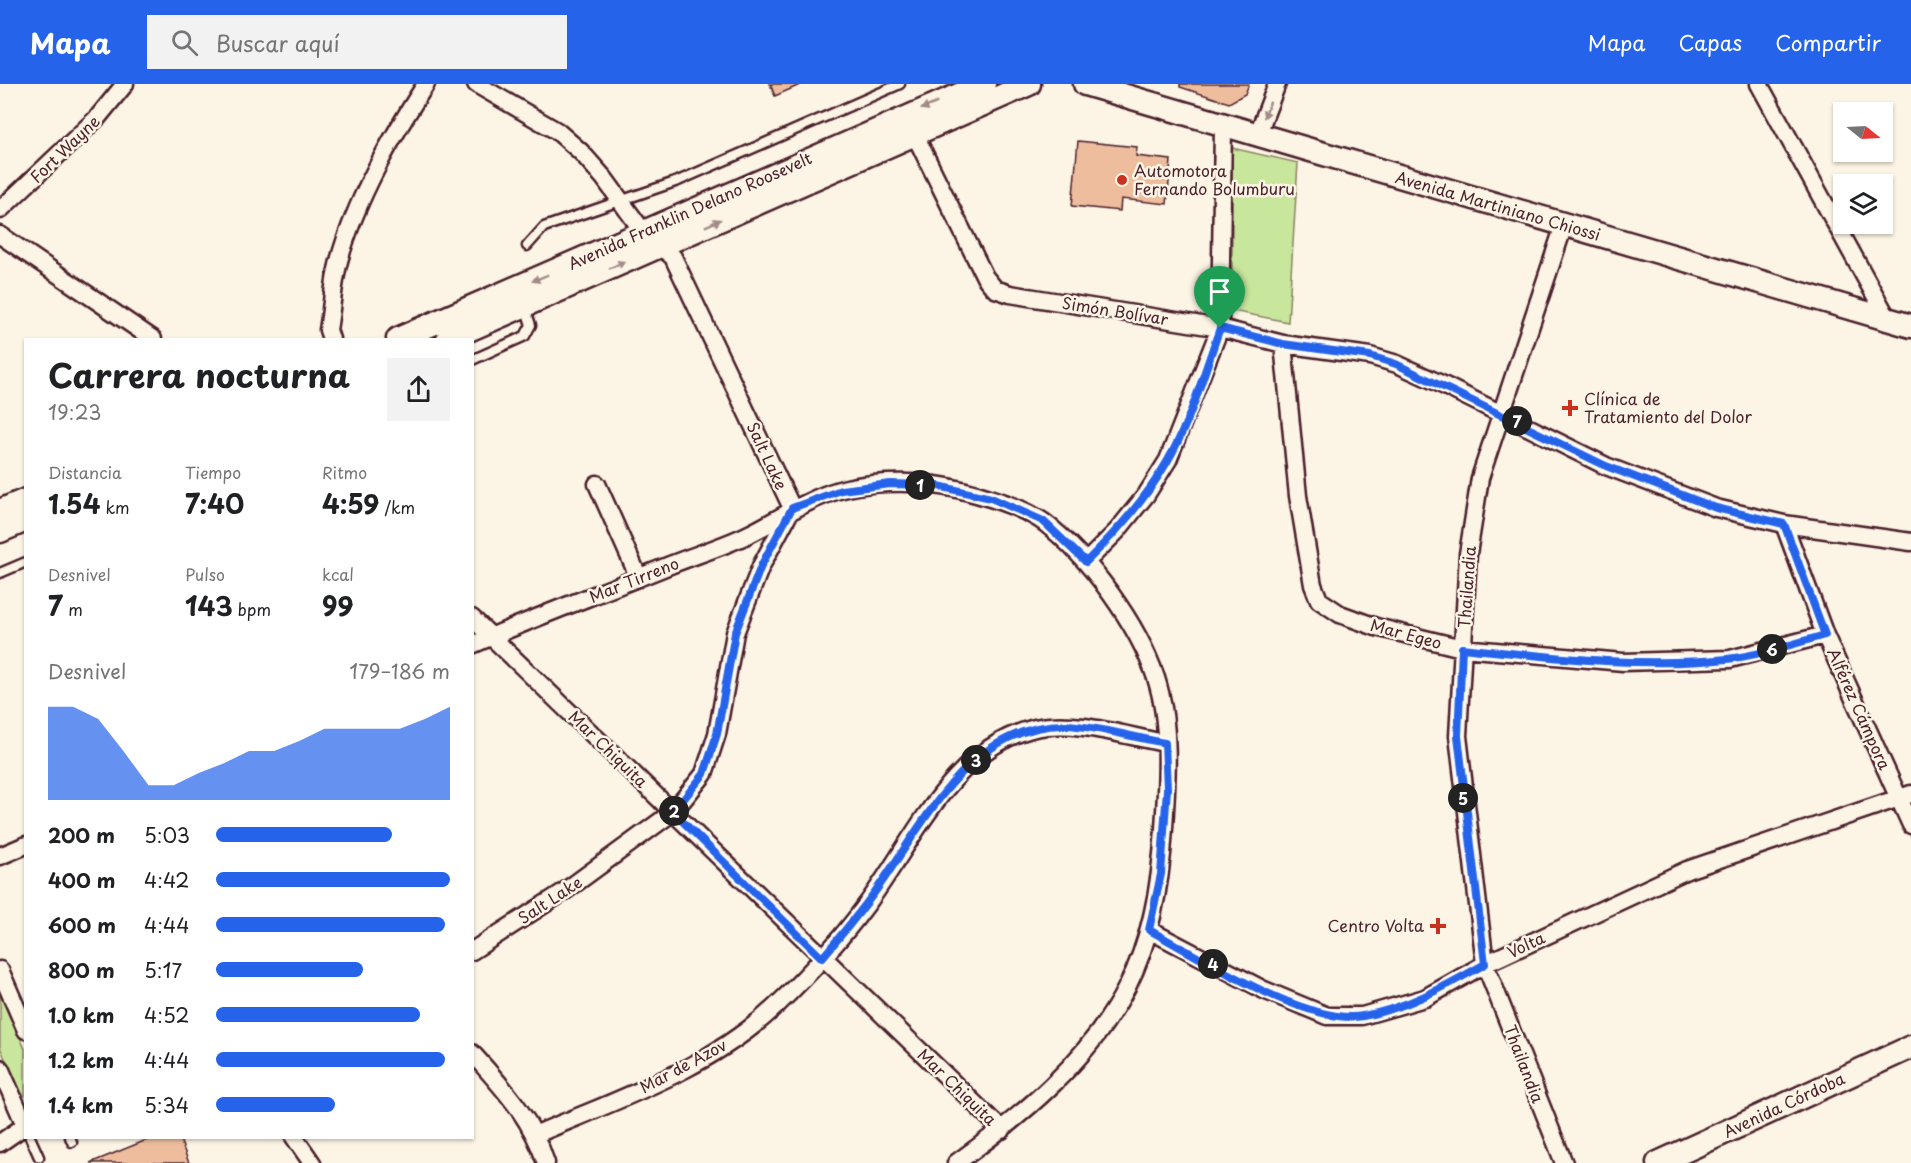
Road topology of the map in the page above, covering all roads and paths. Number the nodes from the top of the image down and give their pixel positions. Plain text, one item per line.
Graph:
1 (125, 84) edge
2 (426, 84) edge
3 (476, 84) edge
4 (900, 84) edge
5 (984, 84) edge
6 (1029, 84) edge
7 (1085, 84) edge
8 (1277, 84) edge
9 (1759, 84) edge
10 (1115, 87) edge
11 (1223, 126) junction
12 (915, 135) junction
13 (1257, 136) junction
14 (620, 203) junction
15 (0, 210) edge
16 (1564, 225) junction
17 (0, 236) edge
18 (652, 239) junction
19 (527, 246) dead end
20 (524, 306) junction
21 (1888, 319) junction
22 (1911, 326) edge
23 (1220, 328) junction
24 (152, 338) edge
25 (332, 338) edge
26 (401, 338) edge
27 (450, 338) edge
28 (1283, 344) junction
29 (474, 359) edge
30 (1500, 413) junction
31 (597, 484) dead end
32 (24, 501) edge
33 (792, 508) junction
34 (0, 510) edge
35 (24, 521) edge
36 (1784, 524) junction
37 (0, 531) edge
38 (1911, 542) edge
39 (1086, 562) junction
40 (24, 563) edge
41 (0, 573) edge
42 (639, 578) junction
43 (474, 620) edge
44 (1825, 635) junction
45 (492, 636) junction
46 (474, 644) edge
47 (1462, 648) junction
48 (1165, 743) junction
49 (1905, 796) edge
50 (673, 812) junction
51 (1911, 825) edge
52 (24, 846) edge
53 (0, 856) edge
54 (1149, 930) junction
55 (474, 950) edge
56 (822, 958) junction
57 (1485, 964) junction
58 (0, 970) edge
59 (24, 1025) edge
60 (1911, 1047) edge
61 (474, 1055) edge
62 (0, 1068) edge
63 (24, 1123) edge
64 (24, 1126) edge
65 (1002, 1130) junction
66 (537, 1134) junction
67 (31, 1139) edge
68 (295, 1139) edge
69 (0, 1143) edge
70 (39, 1157) dead end
71 (312, 1163) edge
72 (546, 1163) edge
73 (956, 1163) edge
74 (1564, 1163) edge
75 (1658, 1163) edge

1 - 15 street, Fort Wayne
2 - 25 street
3 - 14 street, Salt Lake
4 - 14 lane
5 -> 18 main road, Avenida Franklin Delano Roosevelt
6 - 12 main road, Avenida Franklin Delano Roosevelt
7 - 10 main road, Avenida Martiniano Chiossi
8 -> 13 street
9 - 21 street
10 - 11 main road, Avenida Martiniano Chiossi
11 - 13 main road, Avenida Martiniano Chiossi
11 - 23 street
18 -> 12 main road, Avenida Franklin Delano Roosevelt
12 - 23 street, Simón Bolívar
13 - 16 main road, Avenida Martiniano Chiossi
14 - 18 street, Salt Lake
14 - 19 lane
16 - 21 main road, Avenida Martiniano Chiossi
16 - 30 street, Thailandia
17 - 24 street
20 -> 18 main road, Avenida Franklin Delano Roosevelt
18 -> 26 main road, Avenida Franklin Delano Roosevelt
18 - 33 street, Salt Lake
20 - 27 main road, Avenida Franklin Delano Roosevelt
20 - 29 lane
21 - 22 main road, Avenida Martiniano Chiossi
23 - 28 street, Simón Bolívar
23 - 39 street
28 - 30 street, Simón Bolívar
28 - 47 street, Mar Egeo
30 - 36 street, Simón Bolívar
30 - 47 street, Thailandia
31 - 42 street
32 - 34 main road
33 - 39 street, Mar Tirreno
33 - 42 street, Mar Tirreno
33 - 50 street, Salt Lake
35 - 37 main road
36 - 38 street, Simón Bolívar
36 - 44 street, Alférez Cámpora
39 - 48 street, Mar Tirreno
40 - 41 lane
42 - 45 street, Mar Tirreno
43 - 45 street, Mar Chiquita
44 - 47 street, Mar Egeo
44 - 49 street, Alférez Cámpora
45 - 46 street, Mar Tirreno
45 - 50 street, Mar Chiquita
47 - 57 street, Thailandia
48 - 54 street, Mar Tirreno
48 - 56 street, Mar de Azov
49 - 51 street, Alférez Cámpora
49 - 57 street, Volta
50 - 55 street, Salt Lake
50 - 56 street, Mar Chiquita
52 - 53 street
54 - 57 street, Volta
54 - 65 street, Mar Tirreno
56 - 65 street, Mar Chiquita
56 - 66 street, Mar de Azov
57 - 74 street, Thailandia
58 - 59 street
60 - 75 main road, Avenida Córdoba
61 - 66 street
62 - 63 street
64 - 69 street
65 - 73 street, Mar Tirreno
66 - 72 street
67 - 70 lane
68 - 71 street

